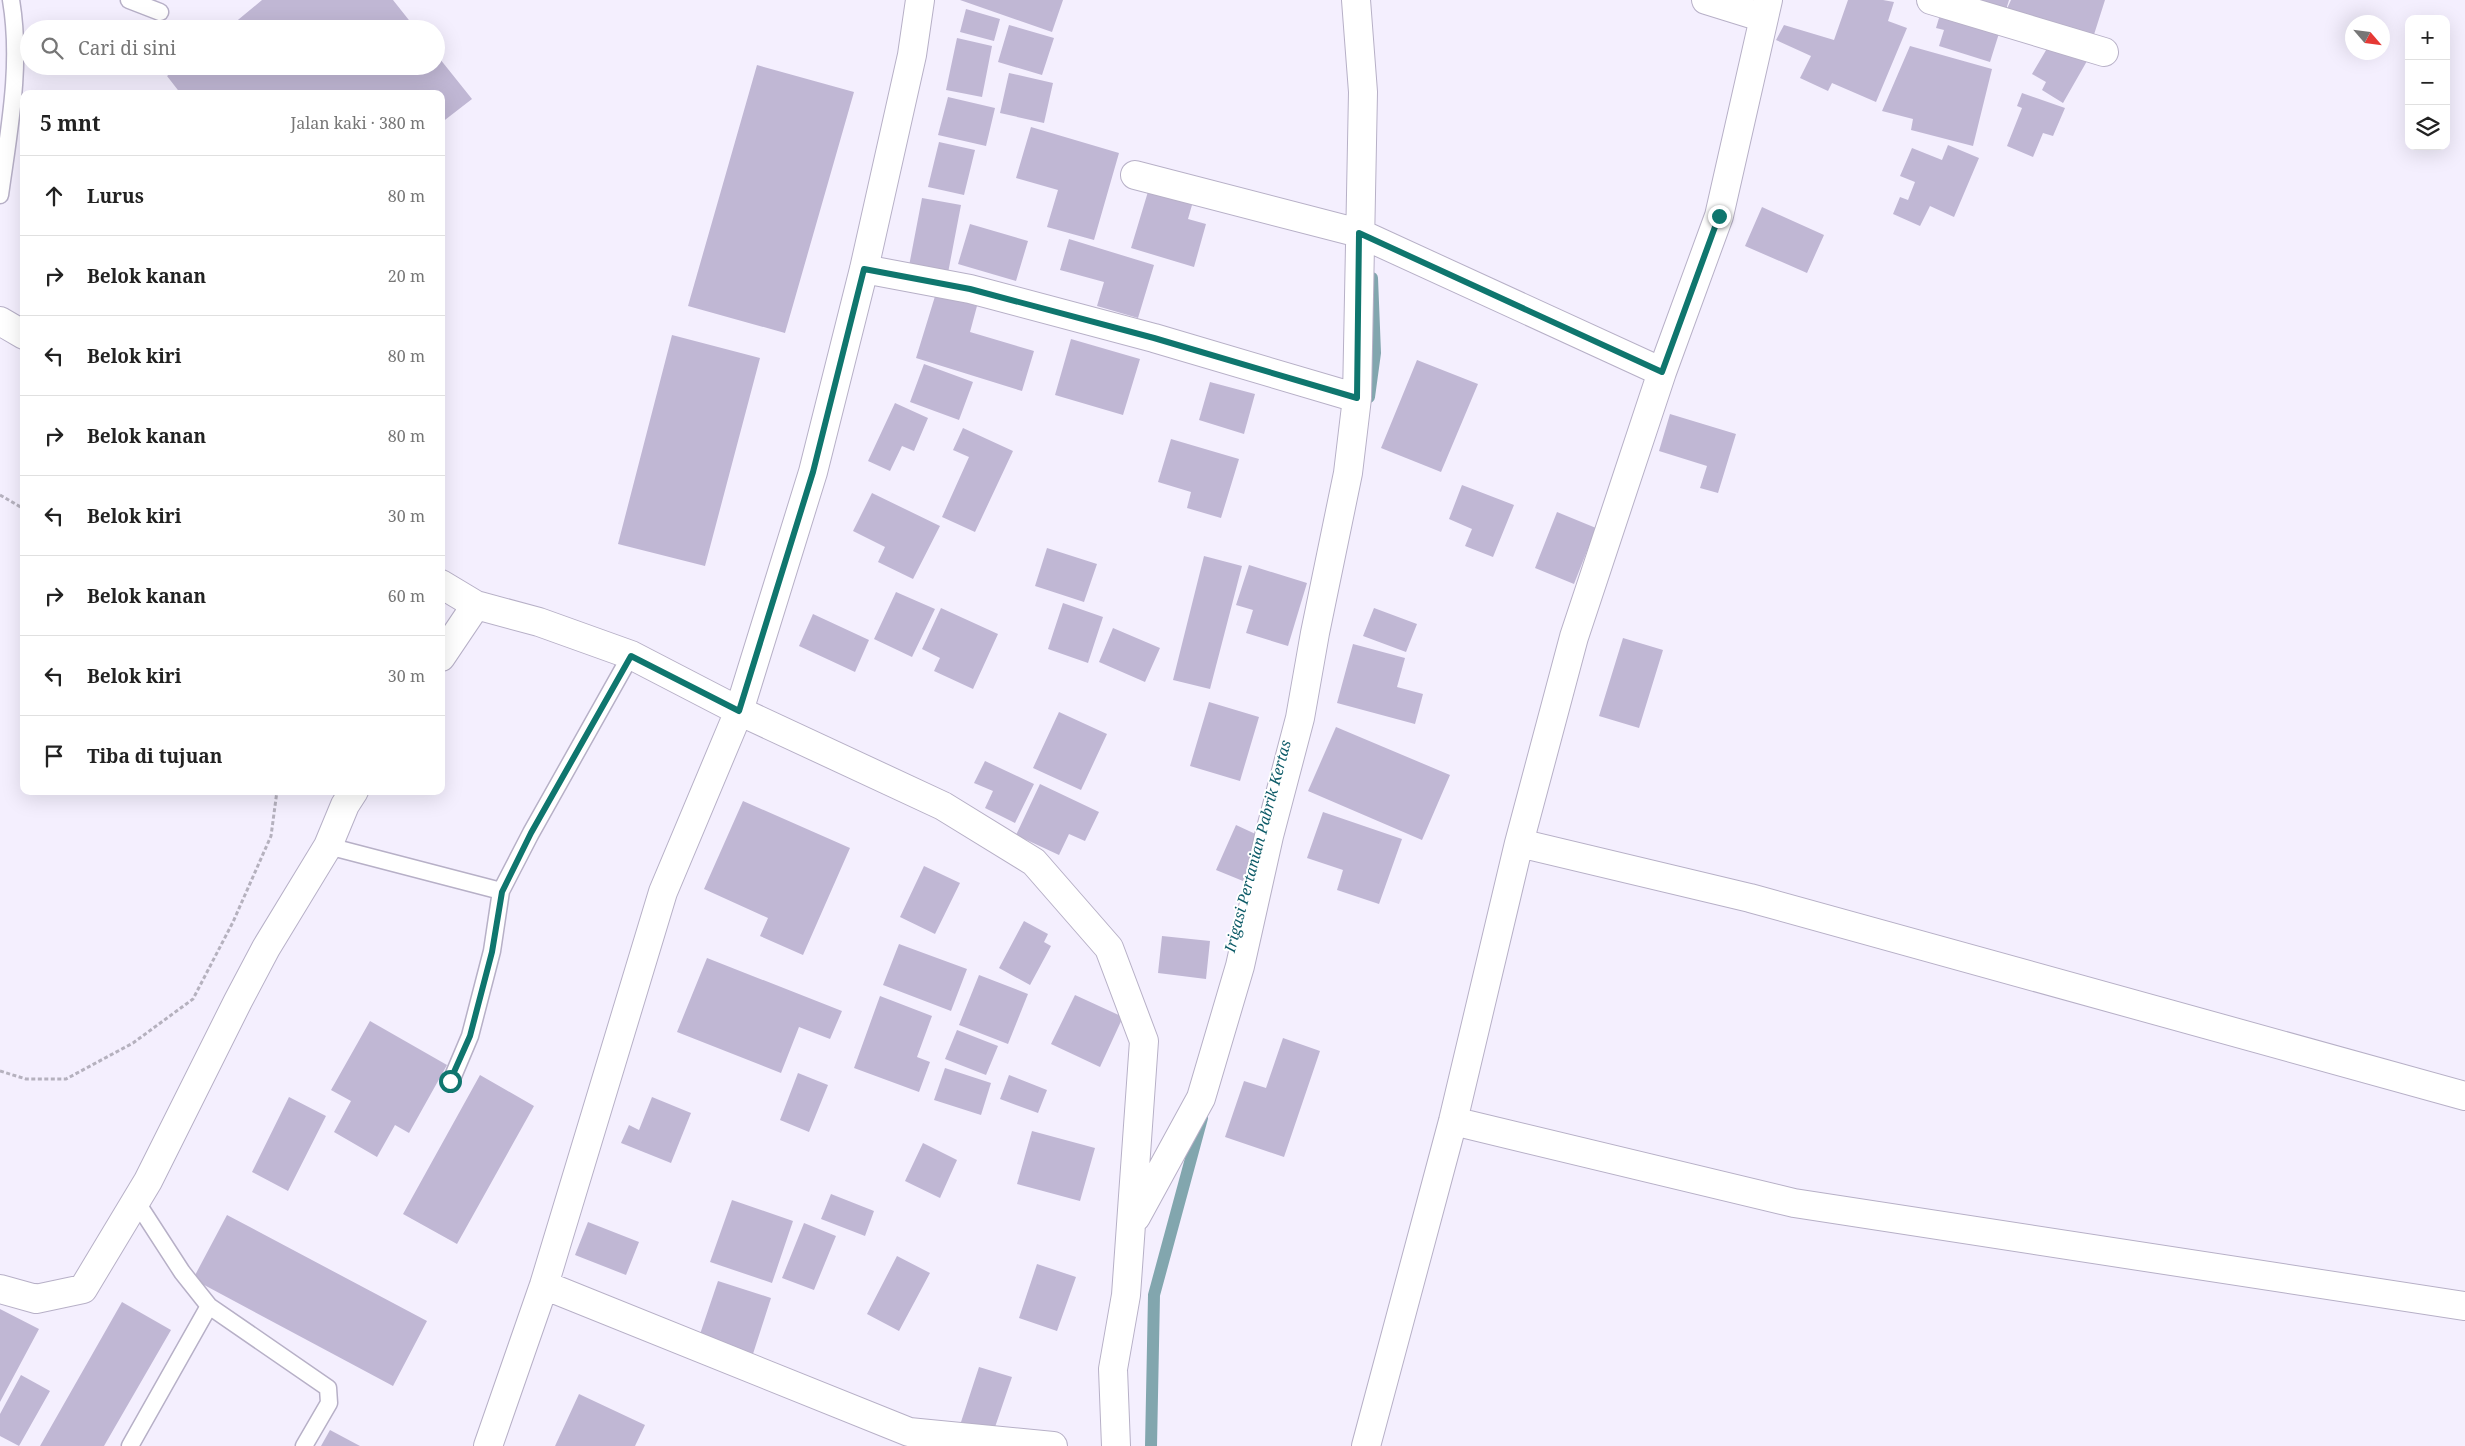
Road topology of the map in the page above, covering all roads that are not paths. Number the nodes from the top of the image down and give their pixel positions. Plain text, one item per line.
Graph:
1 (11, 0) edge
2 (129, 0) edge
3 (920, 0) edge
4 (1356, 0) edge
5 (1706, 0) edge
6 (1930, 0) edge
7 (1766, 9) edge
8 (160, 12) dead end
9 (2104, 52) dead end
10 (1136, 175) dead end
11 (0, 195) edge
12 (1359, 233) junction
13 (864, 269) junction
14 (0, 321) edge
15 (20, 334) edge
16 (1662, 372) junction
17 (1357, 398) junction
18 (445, 586) edge
19 (476, 605) junction
20 (445, 650) edge
21 (631, 656) junction
22 (739, 711) junction
23 (351, 795) edge
24 (1519, 843) junction
25 (328, 846) junction
26 (502, 892) junction
27 (450, 1081) dead end
28 (2465, 1096) edge
29 (1453, 1121) junction
30 (136, 1201) junction
31 (1132, 1224) junction
32 (544, 1285) junction
33 (0, 1289) edge
34 (208, 1306) junction
35 (2464, 1306) edge
36 (130, 1446) edge
37 (304, 1446) edge
38 (488, 1446) edge
39 (1053, 1446) edge
40 (1116, 1446) edge
41 (1366, 1446) edge

1 - 11 lane
2 - 8 lane
3 - 13 street
4 - 12 street
5 - 7 street
6 - 9 street
7 - 16 street
10 - 12 street
12 - 16 street
12 - 17 street
13 - 17 street
13 - 22 street
14 - 15 street
16 - 24 street
17 - 31 street
18 - 19 street
19 - 20 street
19 - 21 street
21 - 22 street
21 - 26 lane
22 - 31 street
22 - 32 street
23 - 25 street
24 - 28 street
24 - 29 street
25 - 26 lane
25 - 30 street
26 - 27 lane
29 - 35 street
29 - 41 street
30 - 33 street
30 - 34 lane
31 - 40 street
32 - 38 street
32 - 39 street
34 - 36 lane
34 - 37 lane

